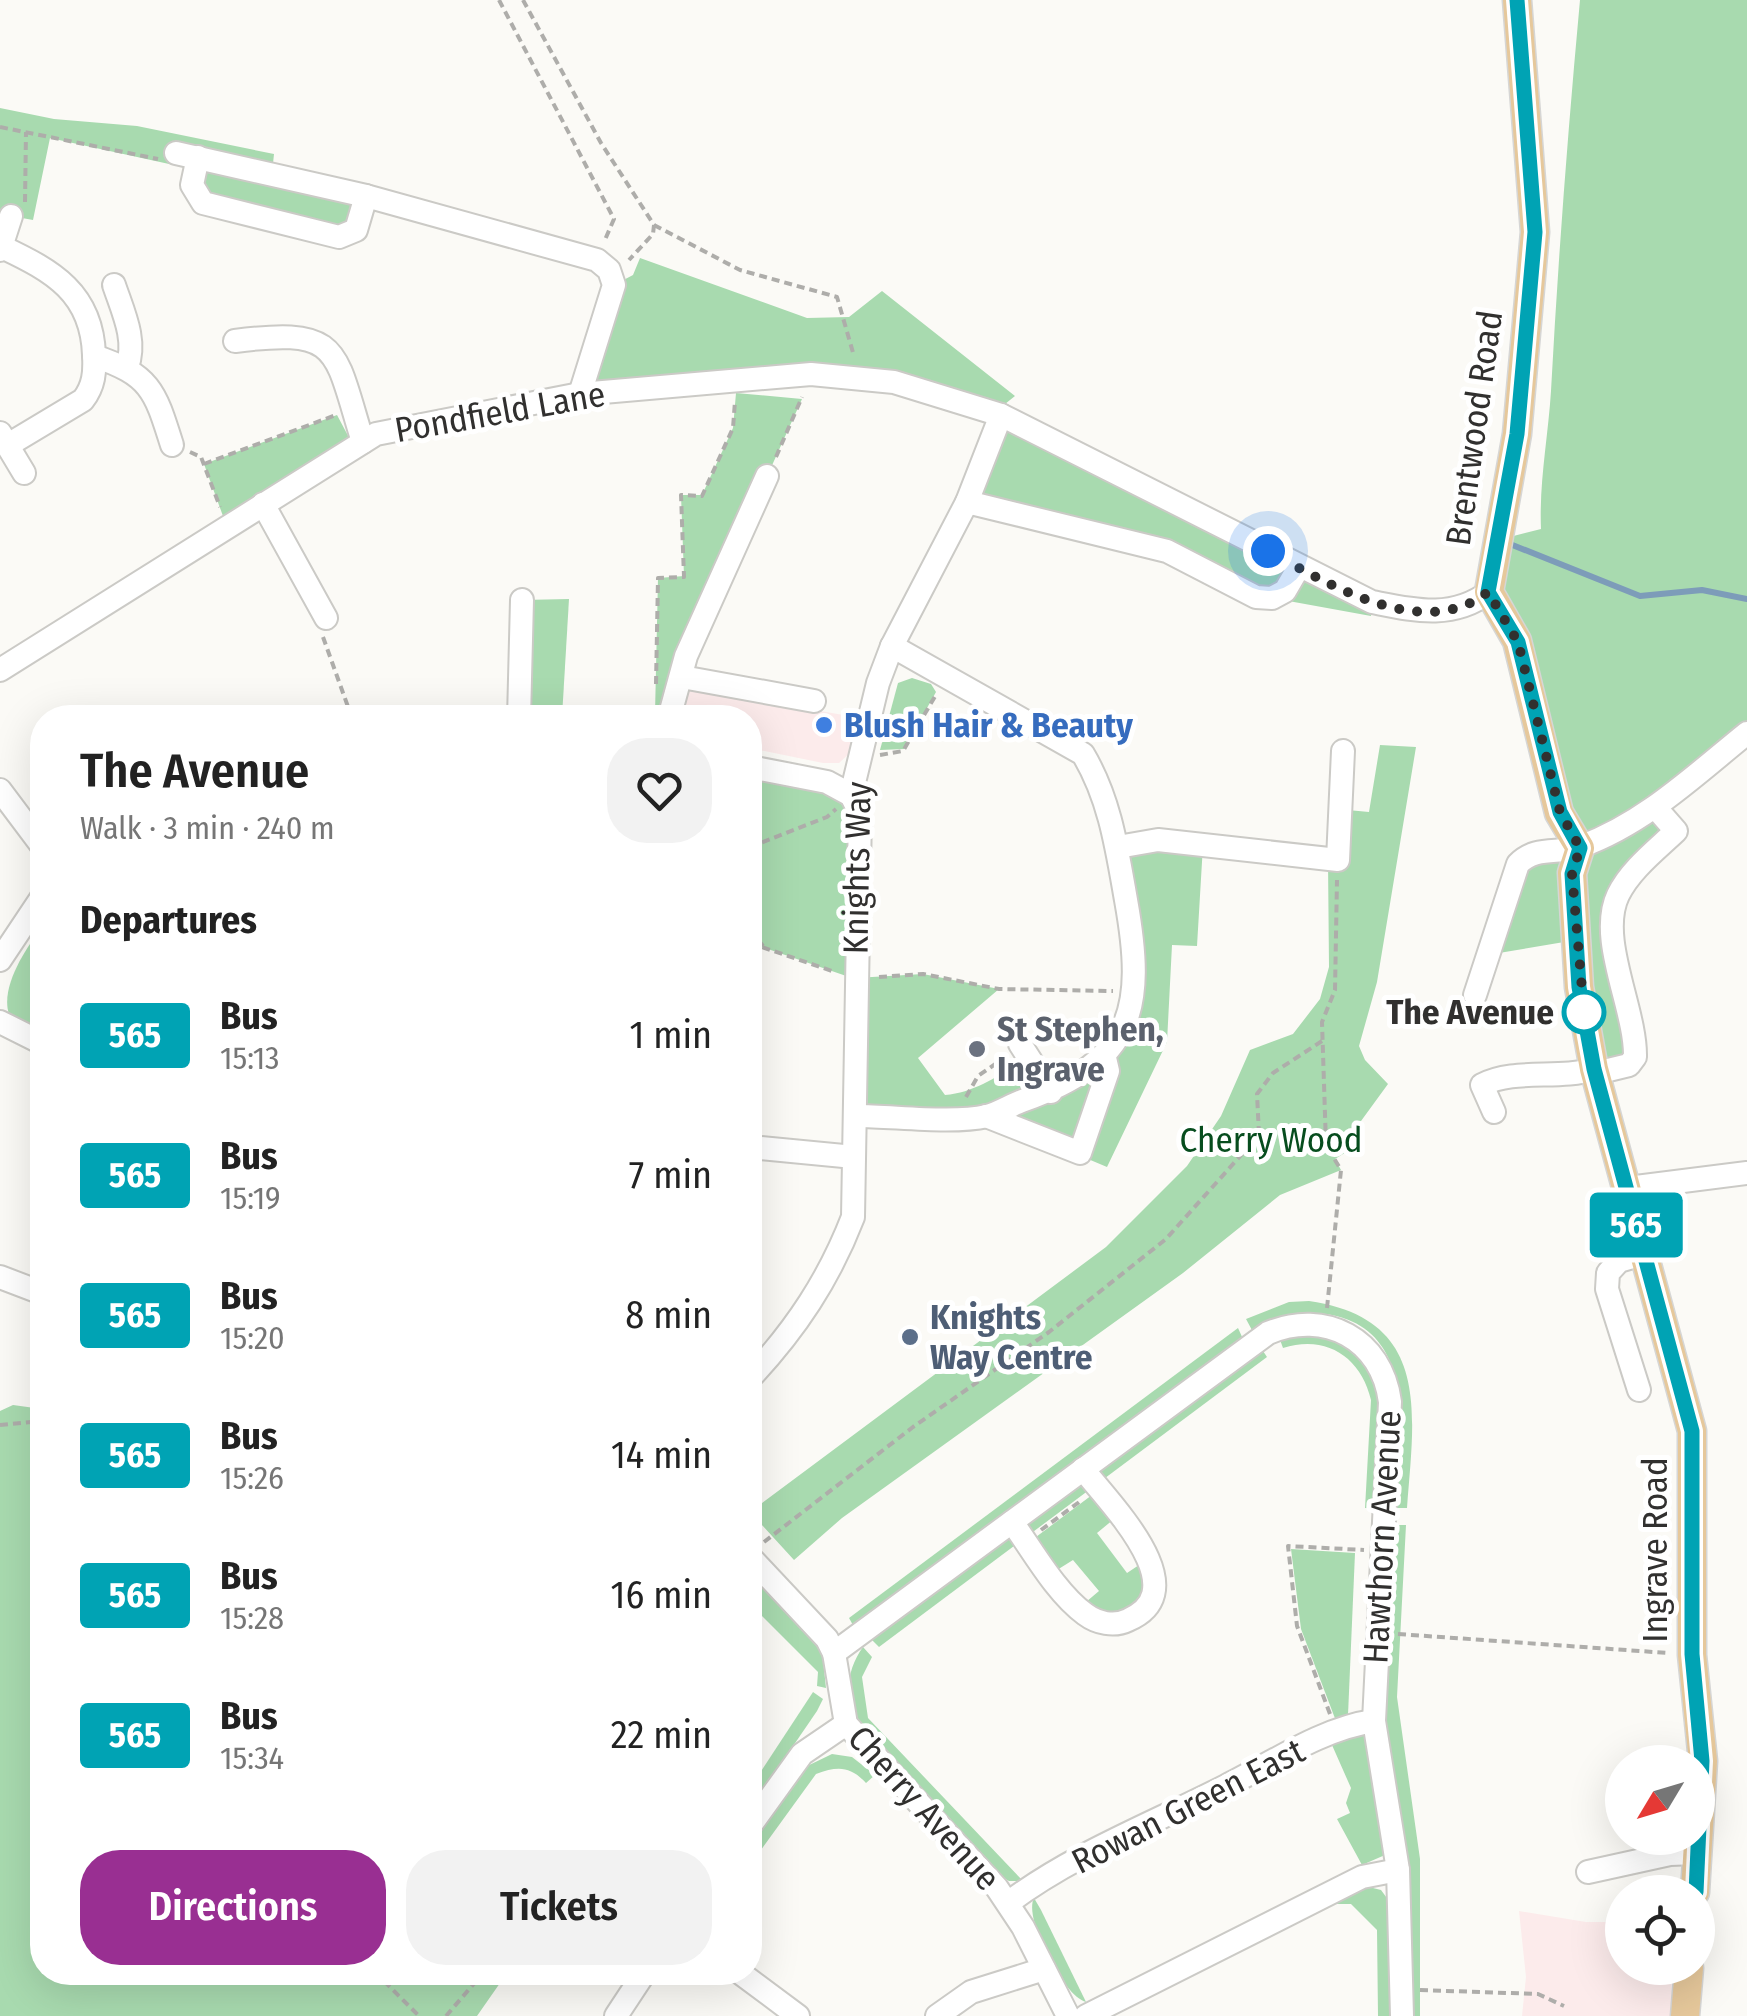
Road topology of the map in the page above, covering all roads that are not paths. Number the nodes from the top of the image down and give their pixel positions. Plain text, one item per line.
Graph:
1 (1518, 0) edge
2 (366, 196) junction
3 (11, 216) road end
4 (1, 248) edge
5 (114, 285) dead end
6 (235, 341) dead end
7 (94, 356) junction
8 (127, 368) junction
9 (580, 394) junction
10 (1000, 415) junction
11 (4, 439) edge
12 (363, 442) junction
13 (172, 445) road end
14 (24, 473) dead end
15 (767, 476) road end
16 (968, 502) junction
17 (263, 504) junction
18 (1298, 567) junction
19 (1488, 592) junction
20 (522, 600) dead end
21 (326, 618) road end
22 (892, 646) junction
23 (0, 670) edge
24 (682, 677) junction
25 (814, 701) dead end
26 (519, 705) edge
27 (673, 705) edge
28 (1747, 733) edge
29 (1343, 751) dead end
30 (762, 769) edge
31 (0, 790) edge
32 (851, 795) junction
33 (1655, 807) junction
34 (30, 830) edge
35 (1118, 848) junction
36 (1580, 848) junction
37 (30, 915) edge
38 (0, 960) edge
39 (1476, 995) dead end
40 (0, 1022) edge
41 (30, 1037) edge
42 (1020, 1044) road end
43 (1105, 1058) junction
44 (1595, 1071) junction
45 (1051, 1092) junction
46 (1494, 1112) dead end
47 (857, 1116) junction
48 (974, 1116) junction
49 (762, 1148) edge
50 (854, 1157) junction
51 (1747, 1172) edge
52 (1628, 1188) junction
53 (1643, 1254) junction
54 (0, 1277) edge
55 (30, 1288) edge
56 (762, 1365) edge
57 (1639, 1390) dead end
58 (1083, 1469) junction
59 (1019, 1532) junction
60 (762, 1568) edge
61 (834, 1653) junction
62 (1374, 1721) junction
63 (846, 1724) junction
64 (1701, 1745) edge
65 (762, 1809) edge
66 (1665, 1855) edge
67 (1398, 1870) junction
68 (1588, 1872) dead end
69 (1008, 1902) junction
70 (1044, 1969) junction
71 (636, 1985) edge
72 (756, 1985) edge
73 (1688, 1985) edge
74 (616, 2016) edge
75 (798, 2016) edge
76 (937, 2016) edge
77 (1068, 2016) edge
78 (1086, 2016) edge
79 (1402, 2016) edge
80 (1685, 2016) edge

1 - 19 main road, Brentwood Road
2 - 2 street
2 - 9 street
3 - 4 street
4 - 7 street
5 - 8 street
6 - 12 street
7 - 8 street
7 - 11 street
8 - 13 street
9 - 10 street, Pondfield Lane
9 - 12 street, Pondfield Lane
10 - 16 street, Knights Way
10 - 18 street, Pondfield Lane
11 - 14 street
12 - 17 street, Pondfield Lane
15 - 24 street
16 - 18 street
16 - 22 street, Knights Way
17 - 21 street
17 - 23 street, Pondfield Lane
18 - 19 street, Pondfield Lane
19 - 36 main road, Brentwood Road
20 - 26 street
22 - 32 street, Knights Way
22 - 35 street
24 - 25 street
24 - 27 street
28 - 33 street
29 - 35 street
30 - 32 street
31 - 34 street
32 - 47 street, Knights Way
33 - 36 street
33 - 44 street
35 - 43 street
36 - 39 street
36 - 44 main road, Ingrave Road
37 - 38 street
40 - 41 street
42 - 45 street
43 - 45 street
43 - 48 street
44 - 46 street
44 - 52 main road, Ingrave Road
45 - 48 street
47 - 48 street
47 - 50 street, Knights Way
49 - 50 street
50 - 56 street, Knights Way
51 - 52 street
52 - 53 main road, Ingrave Road
53 - 57 street
53 - 64 main road, Ingrave Road
54 - 55 street
58 - 59 street
58 - 59 street
58 - 62 street, Hawthorn Avenue
59 - 61 street
60 - 61 street, Cherry Avenue
61 - 63 street, Cherry Avenue
62 - 67 street, Hawthorn Avenue
62 - 69 street, Rowan Green East
63 - 65 street
63 - 69 street, Cherry Avenue
66 - 68 street
67 - 78 street
67 - 79 street, Hawthorn Avenue
69 - 70 street, Cherry Avenue
70 - 76 street
70 - 77 street, Cherry Avenue
71 - 74 street
72 - 75 street
73 - 80 main road

